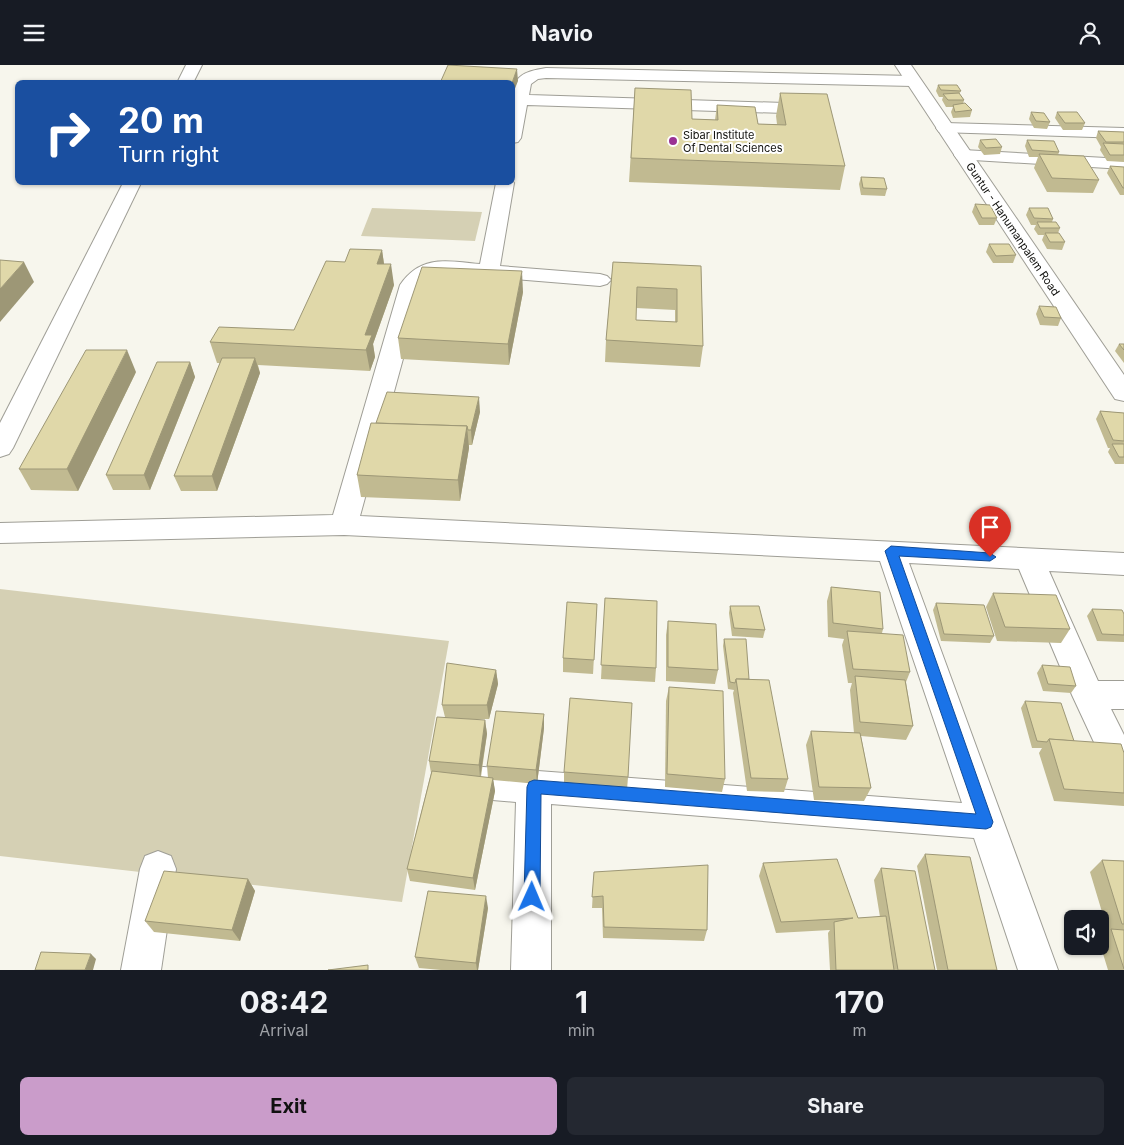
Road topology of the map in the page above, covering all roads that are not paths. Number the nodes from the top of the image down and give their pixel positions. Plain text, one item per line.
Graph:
1 (194, 65) edge
2 (908, 73) edge
3 (607, 75) junction
4 (682, 76) junction
5 (744, 77) junction
6 (186, 80) edge
7 (519, 100) junction
8 (607, 103) junction
9 (682, 105) junction
10 (749, 107) junction
11 (824, 109) edge
12 (515, 122) edge
13 (945, 128) junction
14 (1124, 133) edge
15 (964, 155) junction
16 (1124, 164) edge
17 (131, 185) edge
18 (505, 185) edge
19 (489, 271) junction
20 (600, 280) dead end
21 (1124, 393) edge
22 (0, 448) edge
23 (344, 525) junction
24 (0, 533) edge
25 (891, 551) junction
26 (1030, 559) junction
27 (1124, 564) edge
28 (1088, 695) junction
29 (1124, 695) edge
30 (1124, 770) edge
31 (436, 780) edge
32 (534, 787) junction
33 (986, 822) junction
34 (158, 869) dead end
35 (141, 970) edge
36 (531, 970) edge
37 (1038, 970) edge

1 - 6 street
2 - 5 street
2 - 13 street, Guntur - Hanumanpalem Road
3 - 4 street
3 - 7 street
3 - 8 street
4 - 5 street
4 - 9 street
5 - 10 street
7 - 8 street
7 - 12 street
8 - 9 street
9 - 10 street
10 - 11 street
13 - 14 street
13 - 15 street, Guntur - Hanumanpalem Road
15 - 16 street
15 - 21 street, Guntur - Hanumanpalem Road
17 - 22 street
18 - 19 street
19 - 20 street
19 - 23 street
23 - 24 street
23 - 25 street
25 - 26 street
25 - 33 street
26 - 27 street
26 - 28 street
28 - 29 street
28 - 30 street
31 - 32 street
32 - 33 street
32 - 36 street
33 - 37 street
34 - 35 street

